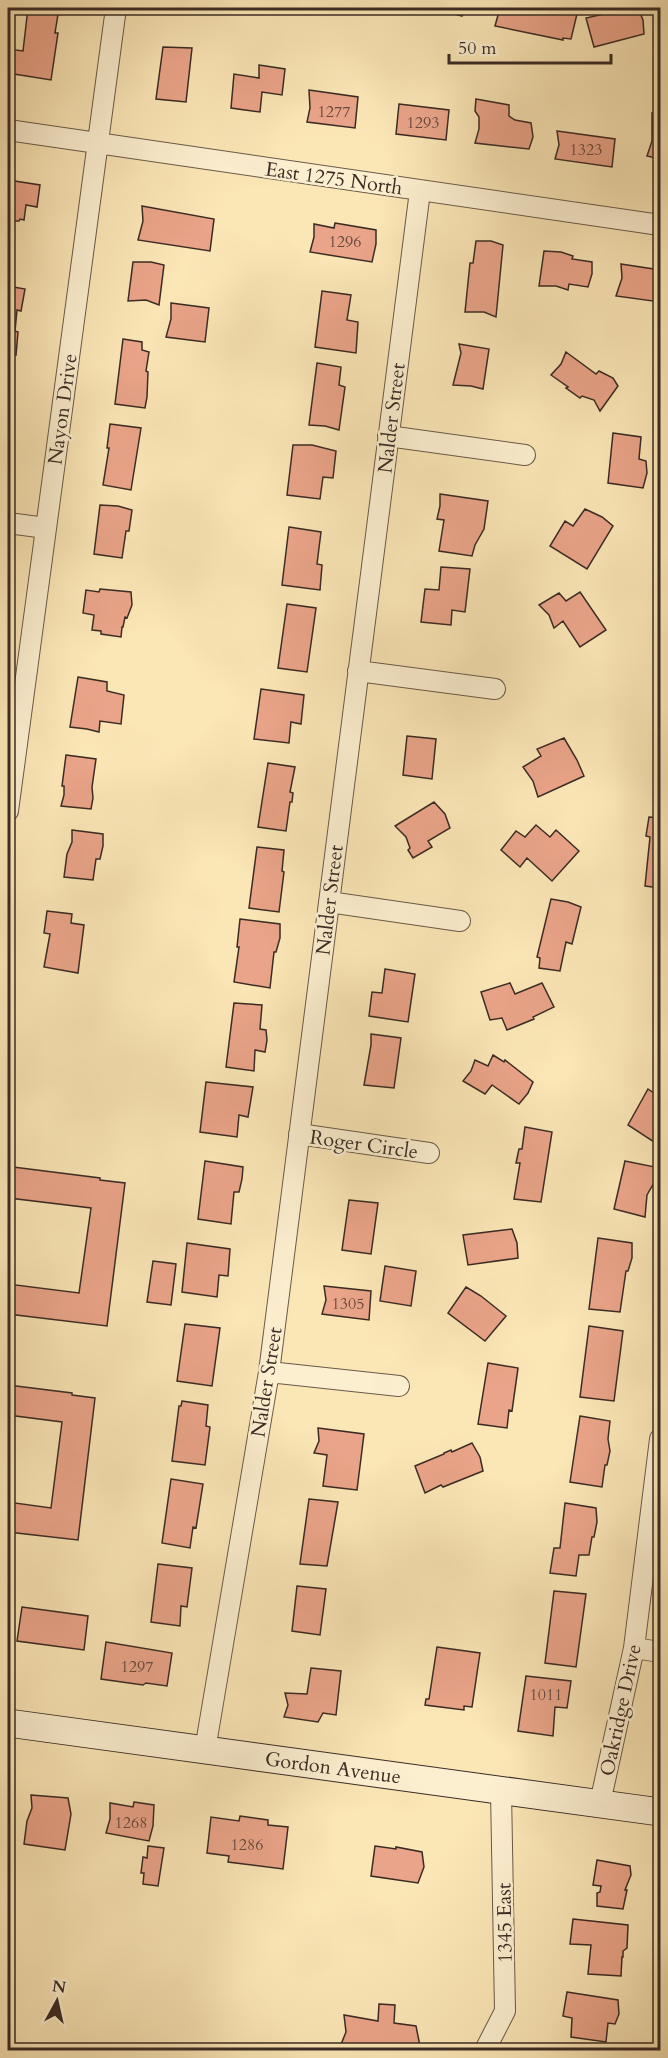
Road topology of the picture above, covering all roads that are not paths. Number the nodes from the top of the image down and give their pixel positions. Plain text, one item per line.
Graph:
1 (116, 8) edge
2 (8, 130) edge
3 (97, 144) junction
4 (420, 191) junction
5 (660, 225) edge
6 (388, 435) junction
7 (525, 455) dead end
8 (8, 523) edge
9 (46, 528) junction
10 (358, 671) junction
11 (495, 689) dead end
12 (8, 811) edge
13 (328, 902) junction
14 (460, 921) dead end
15 (299, 1134) junction
16 (429, 1153) dead end
17 (268, 1372) junction
18 (399, 1386) dead end
19 (660, 1439) edge
20 (634, 1648) junction
21 (660, 1652) edge
22 (8, 1723) edge
23 (206, 1750) junction
24 (501, 1791) junction
25 (600, 1803) junction
26 (660, 1812) edge
27 (485, 2050) edge

1 - 3 street, Nayon Drive
2 - 3 street, East 1275 North
3 - 4 street, East 1275 North
3 - 9 street, Nayon Drive
4 - 5 street, East 1275 North
4 - 6 street, Nalder Street
6 - 7 street
6 - 10 street, Nalder Street
8 - 9 street
9 - 12 street, Nayon Drive
10 - 11 street
10 - 13 street, Nalder Street
13 - 14 street
13 - 15 street, Nalder Street
15 - 16 street, Roger Circle
15 - 17 street, Nalder Street
17 - 18 street
17 - 23 street, Nalder Street
19 - 20 street, Oakridge Drive
20 - 21 street
20 - 25 street, Oakridge Drive
22 - 23 main road, Gordon Avenue
23 - 24 main road, Gordon Avenue
24 - 25 main road, Gordon Avenue
24 - 27 street, 1345 East
25 - 26 main road, Gordon Avenue

